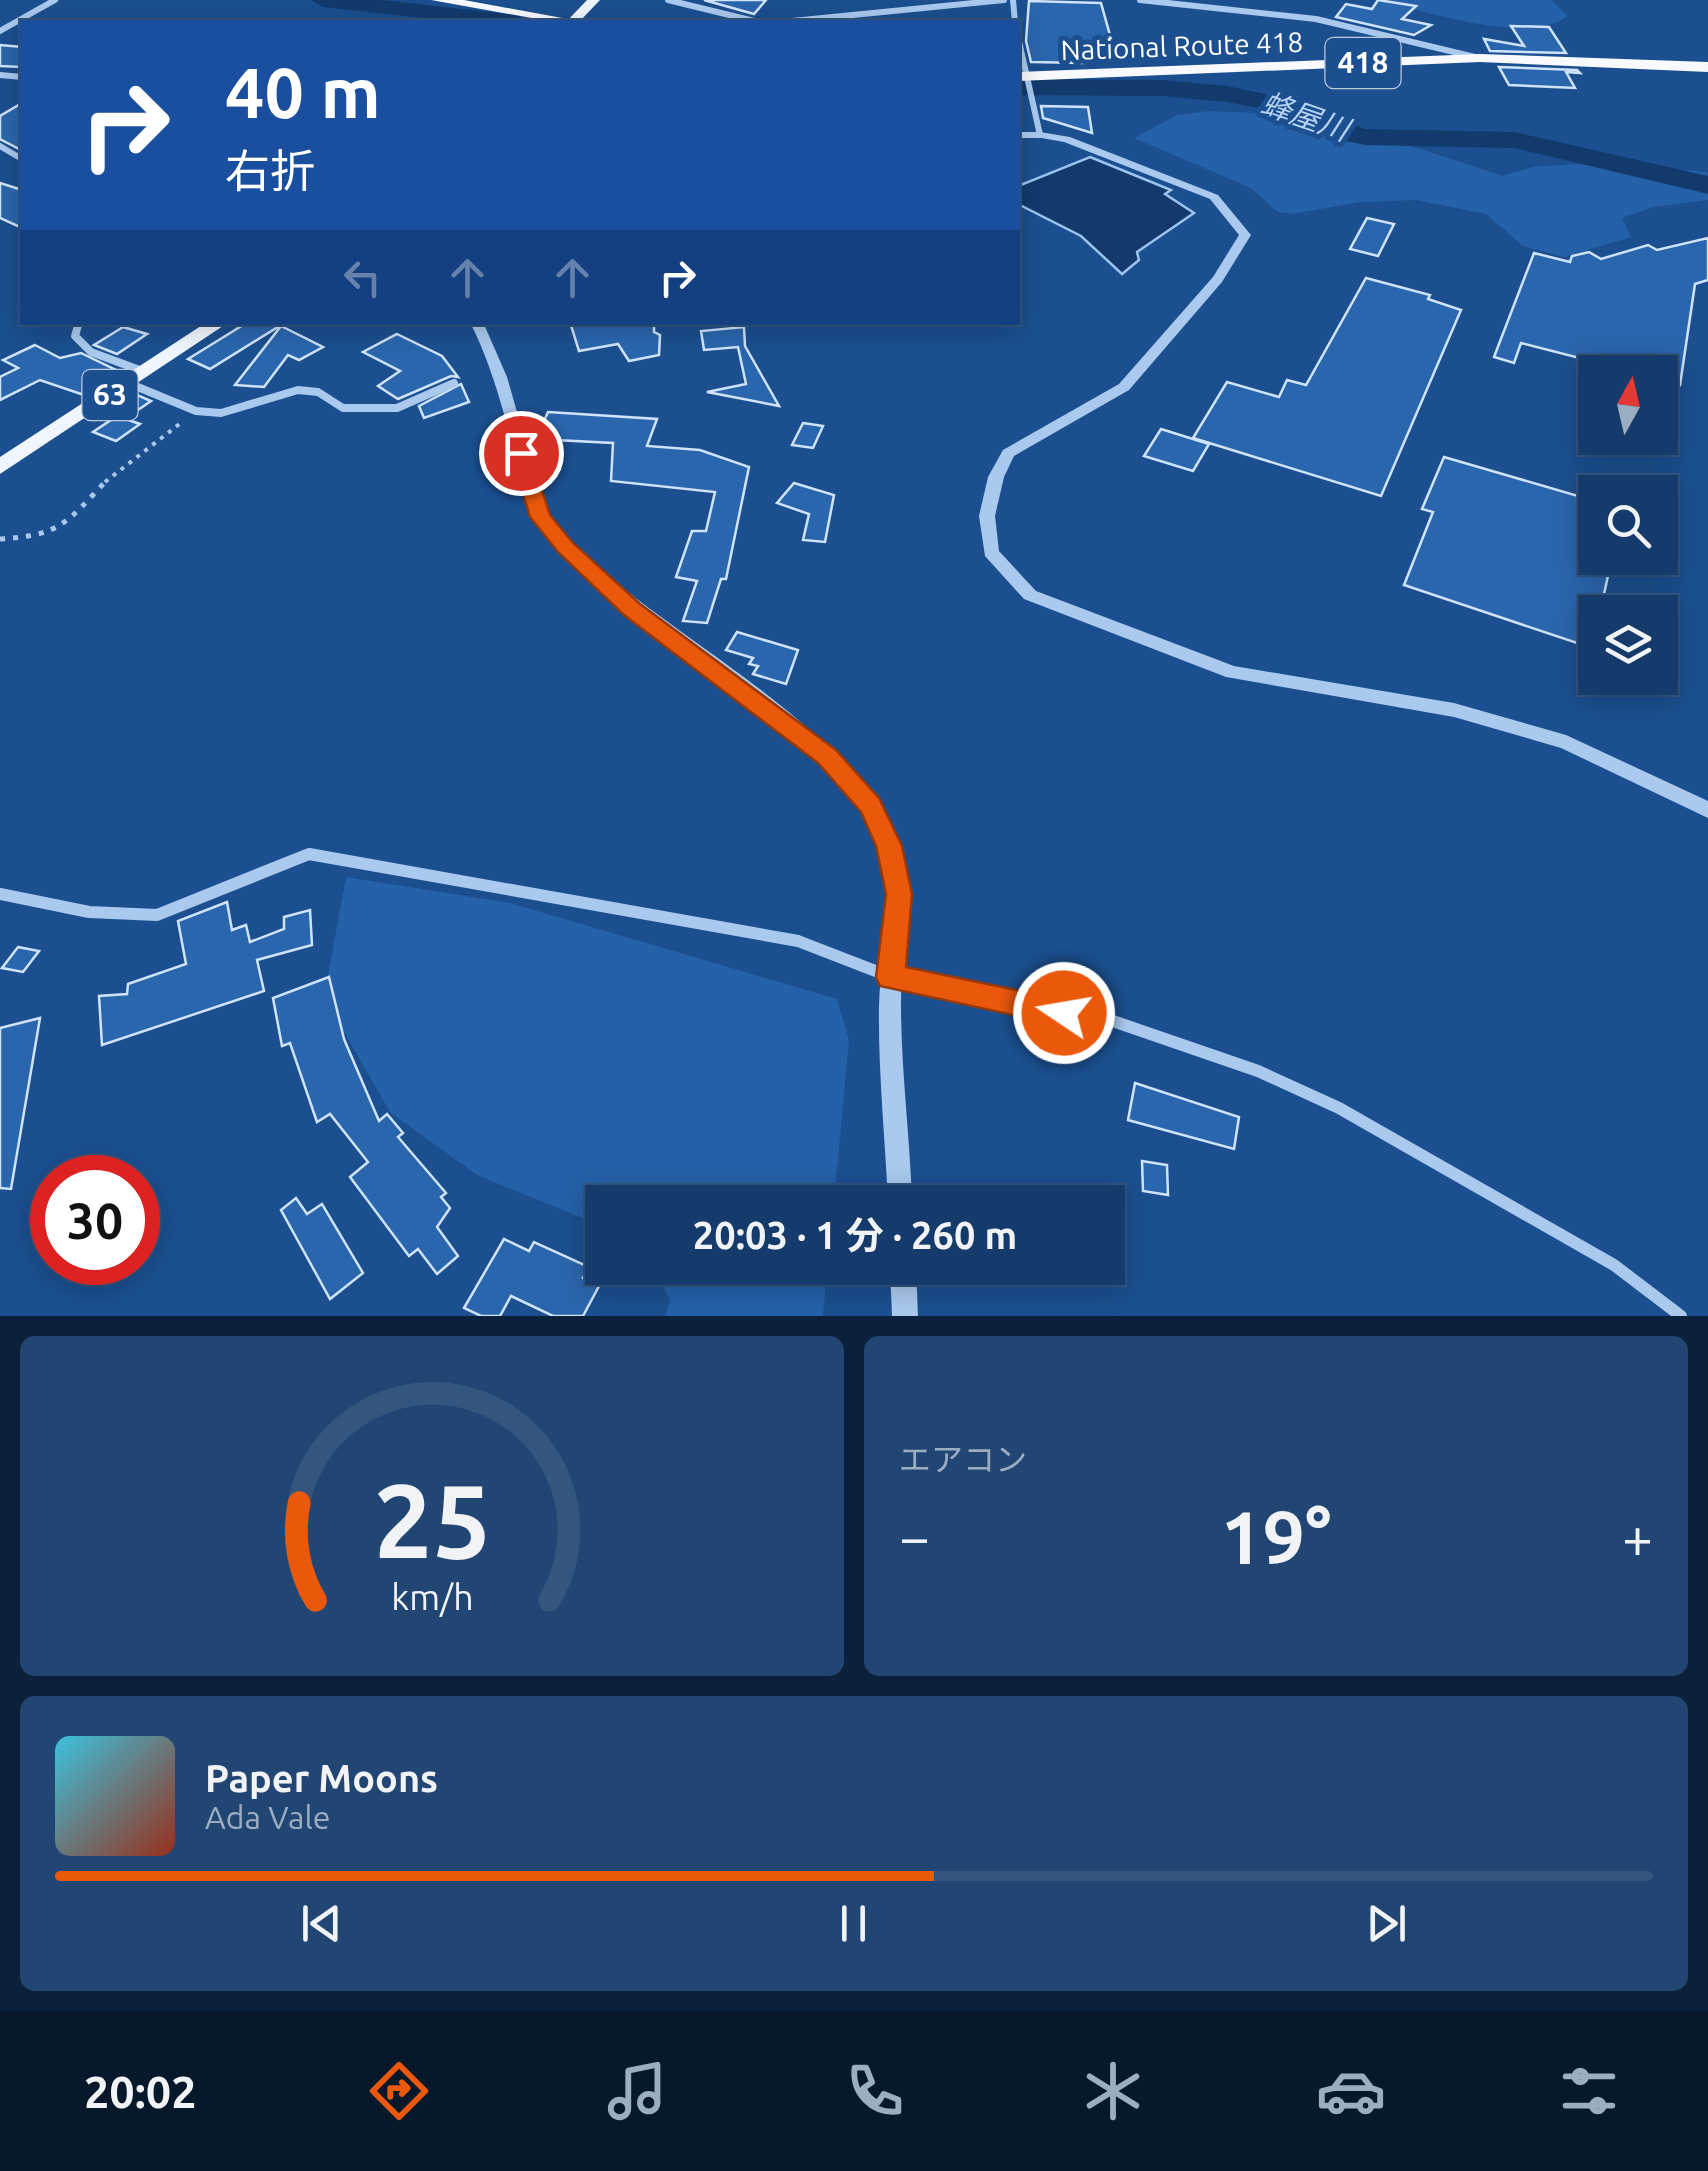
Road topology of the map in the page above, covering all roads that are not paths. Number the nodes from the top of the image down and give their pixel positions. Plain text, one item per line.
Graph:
1 (55, 0) edge
2 (438, 0) edge
3 (594, 0) edge
4 (668, 0) edge
5 (1004, 0) edge
6 (1140, 0) edge
7 (562, 20) edge
8 (576, 20) edge
9 (754, 20) edge
10 (802, 20) edge
11 (0, 31) edge
12 (1480, 58) junction
13 (1708, 67) edge
14 (1021, 77) edge
15 (1020, 135) edge
16 (1040, 135) junction
17 (78, 325) edge
18 (215, 325) edge
19 (478, 325) edge
20 (137, 377) junction
21 (454, 383) dead end
22 (0, 467) edge
23 (1708, 810) edge
24 (0, 894) edge
25 (890, 977) junction
26 (899, 1185) edge
27 (904, 1285) edge
28 (905, 1316) edge
29 (1681, 1316) edge

1 - 11 street
2 - 7 highway
3 - 8 main road
4 - 9 street
5 - 10 street
6 - 12 street
12 - 13 highway, National Route 418 / 418
12 - 14 highway, National Route 418 / 418
14 - 16 street
15 - 16 street
16 - 23 street
17 - 20 street
18 - 20 main road, 63
19 - 25 street
20 - 21 street
20 - 22 main road, 63
24 - 25 street
25 - 26 street
25 - 29 street
27 - 28 street

